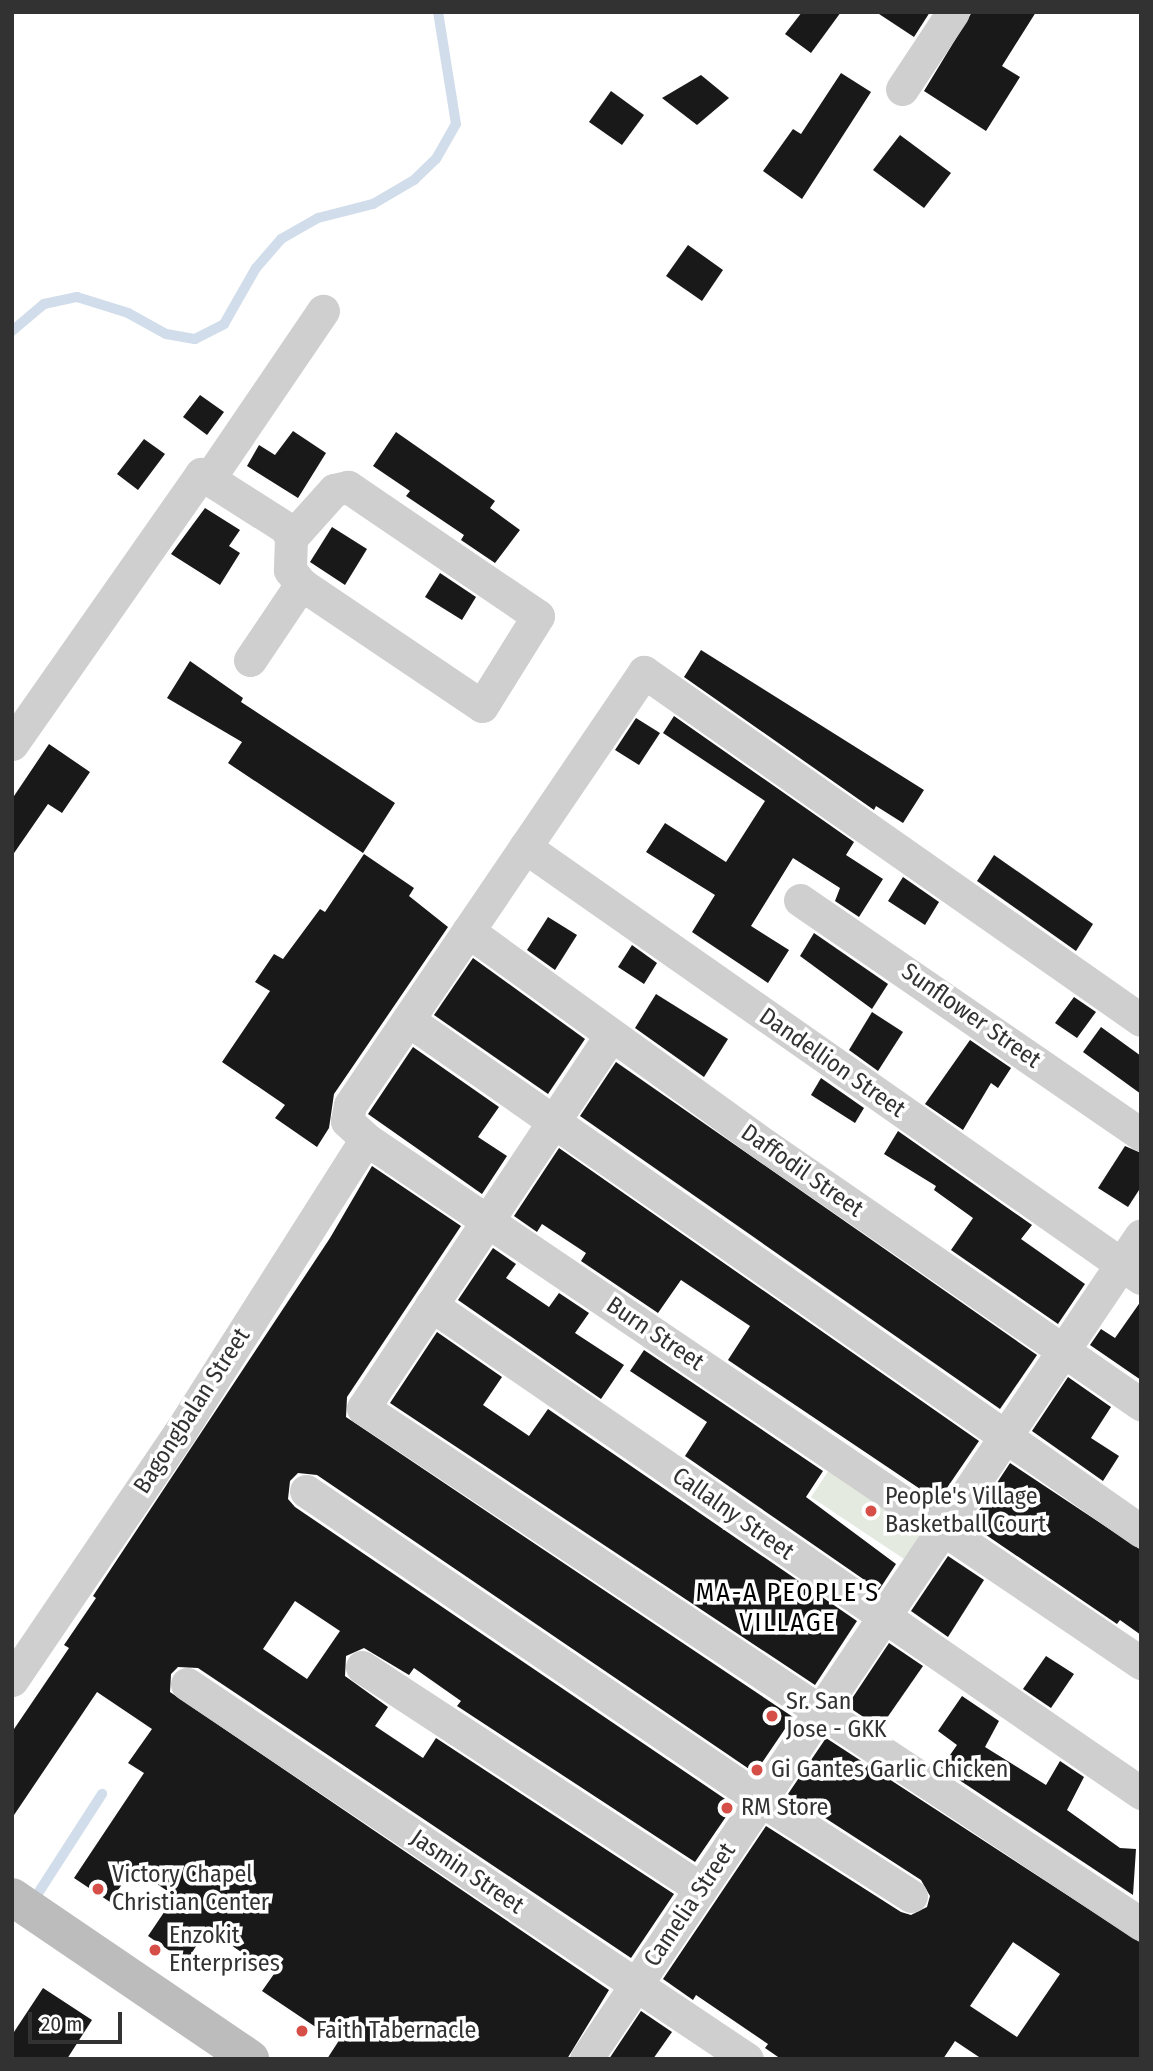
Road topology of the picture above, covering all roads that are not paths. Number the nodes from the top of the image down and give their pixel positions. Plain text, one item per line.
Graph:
1 (953, 12) edge
2 (902, 89) dead end
3 (323, 310) dead end
4 (210, 477) junction
5 (291, 538) junction
6 (301, 584) junction
7 (250, 660) dead end
8 (12, 744) edge
9 (525, 847) junction
10 (800, 900) dead end
11 (468, 931) junction
12 (408, 1020) junction
13 (1141, 1020) edge
14 (611, 1035) junction
15 (552, 1122) junction
16 (1141, 1134) edge
17 (366, 1139) junction
18 (487, 1220) junction
19 (1141, 1235) edge
20 (1131, 1272) edge
21 (431, 1305) junction
22 (1062, 1352) junction
23 (1141, 1404) edge
24 (1005, 1437) junction
25 (306, 1491) dead end
26 (943, 1529) junction
27 (1141, 1531) edge
28 (883, 1618) junction
29 (1141, 1663) edge
30 (362, 1667) dead end
31 (12, 1680) edge
32 (187, 1684) dead end
33 (820, 1712) junction
34 (1141, 1793) edge
35 (761, 1800) junction
36 (701, 1889) junction
37 (911, 1896) dead end
38 (12, 1897) edge
39 (1141, 1924) edge
40 (636, 1985) junction
41 (250, 2059) edge
42 (586, 2059) edge
43 (747, 2059) edge

1 - 2 street
3 - 4 street
4 - 5 street
4 - 8 street
5 - 6 street
5 - 6 street
6 - 7 street
9 - 11 street
9 - 13 street
9 - 20 street, Dandellion Street
10 - 16 street, Sunflower Street
11 - 12 street
11 - 14 street, Daffodil Street
12 - 15 street
12 - 17 street
14 - 15 street
14 - 22 street, Daffodil Street
15 - 18 street
15 - 24 street
17 - 18 street, Burn Street
17 - 31 street, Bagongbalan Street
18 - 21 street
18 - 26 street, Burn Street
19 - 20 street
20 - 22 street
21 - 28 street, Callalny Street
21 - 33 street
22 - 23 street, Daffodil Street
22 - 24 street, Camelia Street
24 - 26 street, Camelia Street
24 - 27 street
25 - 35 street
26 - 28 street, Camelia Street
26 - 29 street, Burn Street
28 - 33 street, Camelia Street
28 - 34 street, Callalny Street
30 - 36 street
32 - 40 street, Jasmin Street
33 - 35 street, Camelia Street
33 - 39 street
35 - 36 street, Camelia Street
35 - 37 street
36 - 40 street, Camelia Street
38 - 41 street
40 - 42 street, Camelia Street
40 - 43 street, Jasmin Street

